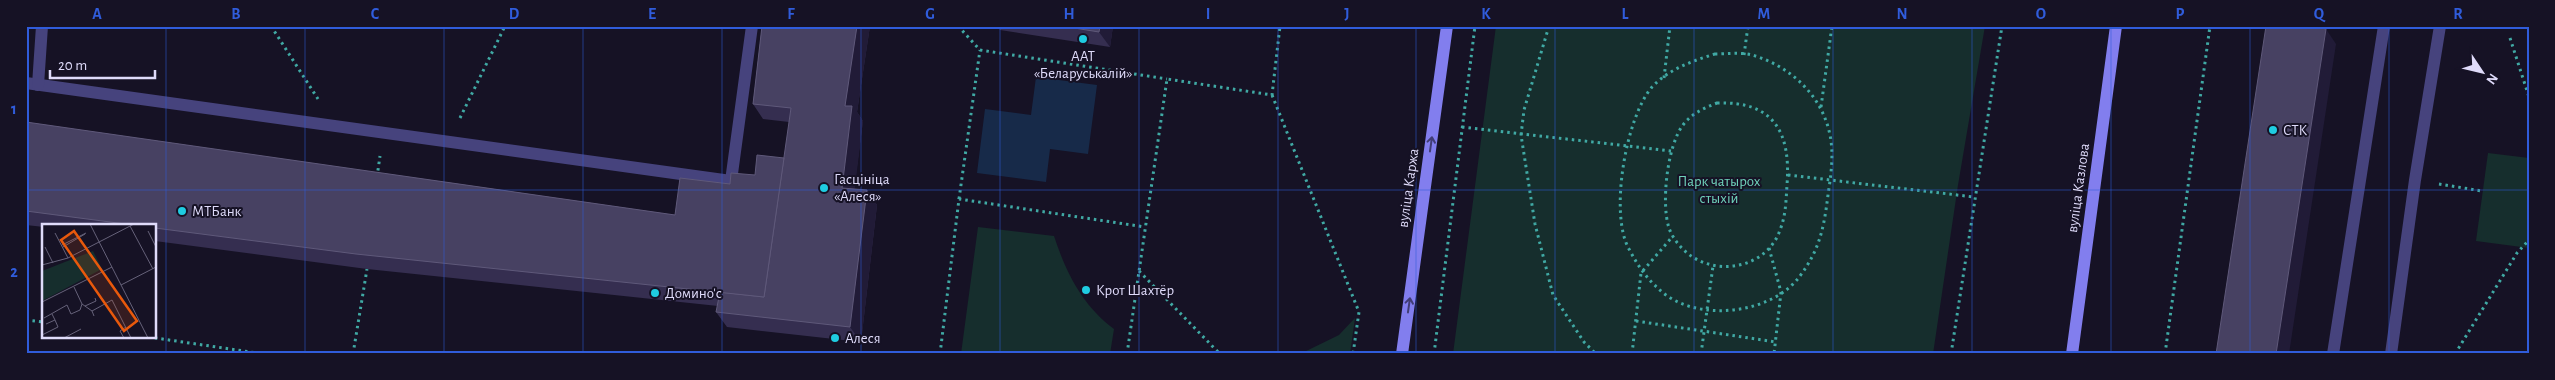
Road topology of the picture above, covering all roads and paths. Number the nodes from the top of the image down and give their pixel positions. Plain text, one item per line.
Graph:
1 (42, 26) edge
2 (271, 26) edge
3 (505, 26) edge
4 (752, 26) edge
5 (958, 26) edge
6 (1280, 26) edge
7 (1447, 26) edge
8 (1475, 26) edge
9 (1549, 26) edge
10 (1670, 26) edge
11 (1748, 26) edge
12 (1832, 26) edge
13 (2002, 26) edge
14 (2116, 26) edge
15 (2210, 26) edge
16 (2384, 26) edge
17 (2440, 26) edge
18 (2510, 38) dead end
19 (980, 50) junction
20 (1744, 55) junction
21 (1664, 78) junction
22 (1167, 79) junction
23 (32, 84) edge
24 (1272, 94) junction
25 (2529, 97) edge
26 (1820, 107) junction
27 (336, 126) junction
28 (1462, 127) junction
29 (1521, 135) junction
30 (448, 142) junction
31 (1627, 147) junction
32 (1671, 151) junction
33 (1788, 175) junction
34 (1830, 180) junction
35 (2415, 180) junction
36 (2482, 191) dead end
37 (1974, 197) junction
38 (959, 200) junction
39 (1145, 227) junction
40 (1673, 236) junction
41 (2529, 240) edge
42 (1769, 248) junction
43 (1713, 266) junction
44 (367, 269) edge
45 (1139, 271) junction
46 (1642, 273) junction
47 (1781, 292) junction
48 (1707, 310) junction
49 (26, 320) edge
50 (1636, 321) junction
51 (42, 322) edge
52 (1704, 332) junction
53 (156, 338) edge
54 (1776, 342) junction
55 (264, 354) edge
56 (353, 354) edge
57 (940, 354) edge
58 (1127, 354) edge
59 (1220, 354) edge
60 (1353, 354) edge
61 (1402, 354) edge
62 (1434, 354) edge
63 (1596, 354) edge
64 (1632, 354) edge
65 (1701, 354) edge
66 (1774, 354) edge
67 (1951, 354) edge
68 (2072, 354) edge
69 (2165, 354) edge
70 (2333, 354) edge
71 (2391, 354) edge
72 (2455, 354) edge

1 - 23 lane
2 - 27 path
3 - 30 path
4 - 30 lane
5 - 19 path
6 - 24 path
61 -> 7 main road, вуліца Каржа
8 - 28 path
9 - 29 path
10 - 21 path
11 - 20 path
12 - 26 path
13 - 37 path
14 - 68 main road, вуліца Казлова
15 - 69 path
16 - 70 lane
17 - 35 lane
18 - 25 path
19 - 22 path
19 - 38 path
20 - 21 path
20 - 26 path
21 - 31 path
22 - 24 path
22 - 39 path
23 - 27 lane
24 - 60 path
26 - 34 path
27 - 30 lane
28 - 29 path
28 - 62 path
29 - 31 path
29 - 63 path
31 - 32 path
31 - 46 path
32 - 33 path
32 - 40 path
33 - 34 path
33 - 42 path
34 - 37 path
34 - 47 path
35 - 36 path
35 - 71 lane
37 - 67 path
38 - 39 path
38 - 57 path
39 - 45 path
40 - 43 path
40 - 46 path
41 - 72 path
42 - 43 path
42 - 47 path
43 - 48 path
44 - 56 path
45 - 58 path
45 - 59 path
46 - 48 path
46 - 50 path
47 - 48 path
47 - 54 path
48 - 52 path
49 - 51 path
50 - 52 path
50 - 64 path
52 - 54 path
52 - 65 path
53 - 55 path
54 - 66 path

